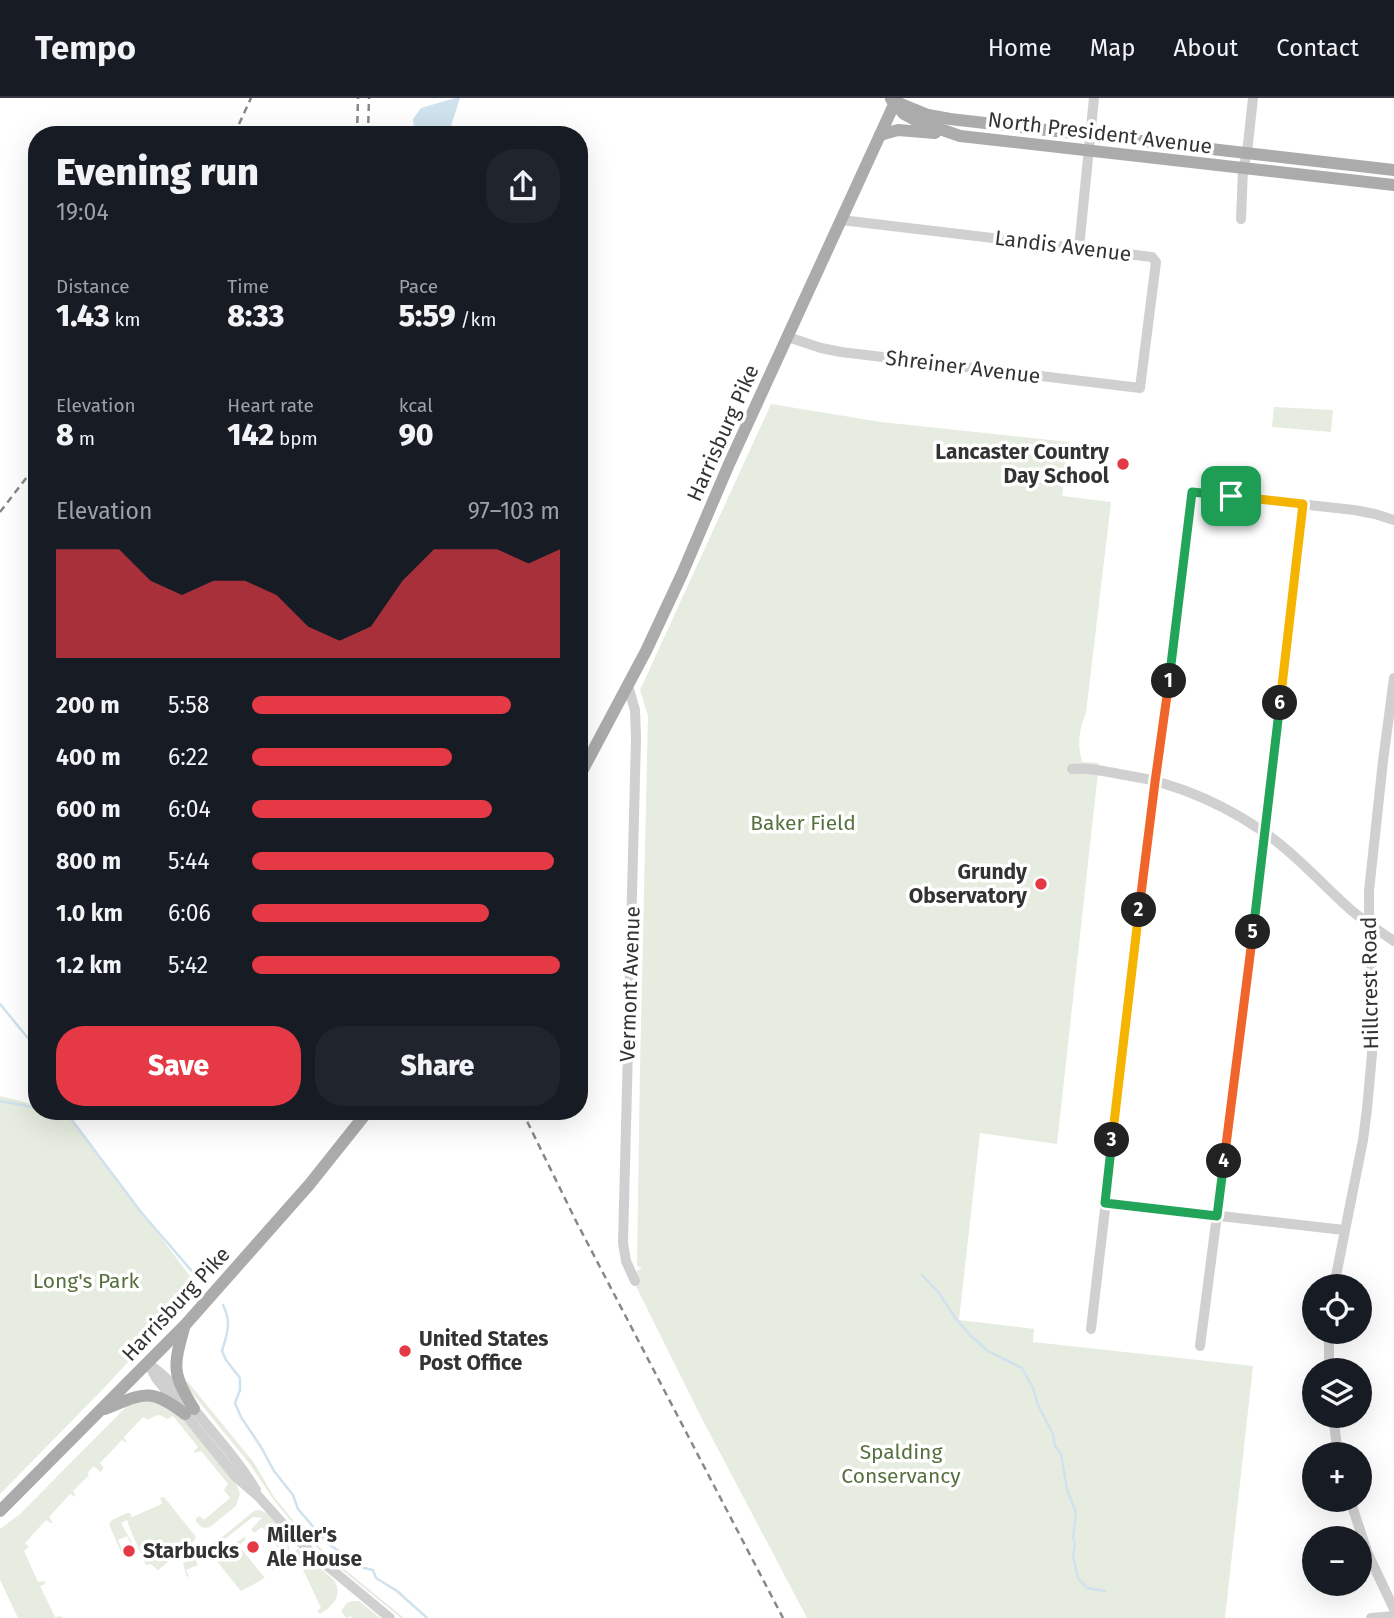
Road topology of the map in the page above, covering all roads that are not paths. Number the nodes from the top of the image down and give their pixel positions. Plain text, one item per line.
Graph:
1 (1094, 98) edge
2 (1253, 98) edge
3 (894, 99) edge
4 (880, 135) junction
5 (1090, 135) junction
6 (960, 136) junction
7 (1089, 151) junction
8 (1247, 153) junction
9 (1243, 169) junction
10 (1394, 170) edge
11 (1394, 186) edge
12 (1241, 219) dead end
13 (841, 220) junction
14 (1079, 248) junction
15 (788, 337) junction
16 (1140, 388) joint
17 (1303, 504) junction
18 (1394, 520) edge
19 (1394, 678) edge
20 (628, 686) junction
21 (588, 760) edge
22 (1072, 769) dead end
23 (1155, 782) junction
24 (1264, 833) junction
25 (1369, 924) junction
26 (1394, 941) edge
27 (361, 1120) edge
28 (1105, 1203) junction
29 (1217, 1216) junction
30 (1345, 1230) junction
31 (1336, 1274) edge
32 (635, 1281) dead end
33 (186, 1324) junction
34 (1090, 1329) dead end
35 (1200, 1346) dead end
36 (148, 1363) junction
37 (98, 1412) junction
38 (190, 1412) junction
39 (0, 1511) edge
40 (1354, 1512) edge
41 (1394, 1609) edge
42 (1394, 1616) edge
43 (390, 1618) edge
44 (1371, 1618) edge

1 - 5 street
2 - 8 street
3 - 4 main road, Harrisburg Pike
3 - 5 main road, North President Avenue
3 - 6 main road, North President Avenue
4 - 6 main road
4 - 13 main road, Harrisburg Pike
5 - 7 street
5 - 8 main road, North President Avenue
6 - 7 main road, North President Avenue
7 - 9 main road, North President Avenue
7 - 14 street
8 - 9 street
8 - 10 main road, North President Avenue
9 - 11 main road, North President Avenue
9 - 12 street
13 - 14 street, Landis Avenue
13 - 15 main road, Harrisburg Pike
14 - 16 street, Landis Avenue
15 - 16 street, Shreiner Avenue
15 - 20 main road, Harrisburg Pike
17 - 18 street
17 - 23 street
17 - 24 street
19 - 25 street, Hillcrest Road
20 - 21 main road, Harrisburg Pike
20 - 32 street, Vermont Avenue
22 - 23 street
23 - 24 street
23 - 28 street
24 - 25 street
24 - 29 street
25 - 26 street
25 - 30 street, Hillcrest Road
27 - 33 main road, Harrisburg Pike
28 - 29 street
28 - 34 street
29 - 30 street
29 - 35 street
30 - 31 street, Hillcrest Road
33 - 36 main road, Harrisburg Pike
33 - 38 main road
36 - 37 main road, Harrisburg Pike
36 - 38 street
37 - 38 main road
37 - 39 main road, Harrisburg Pike
38 - 43 street
40 - 41 street
42 - 44 street

